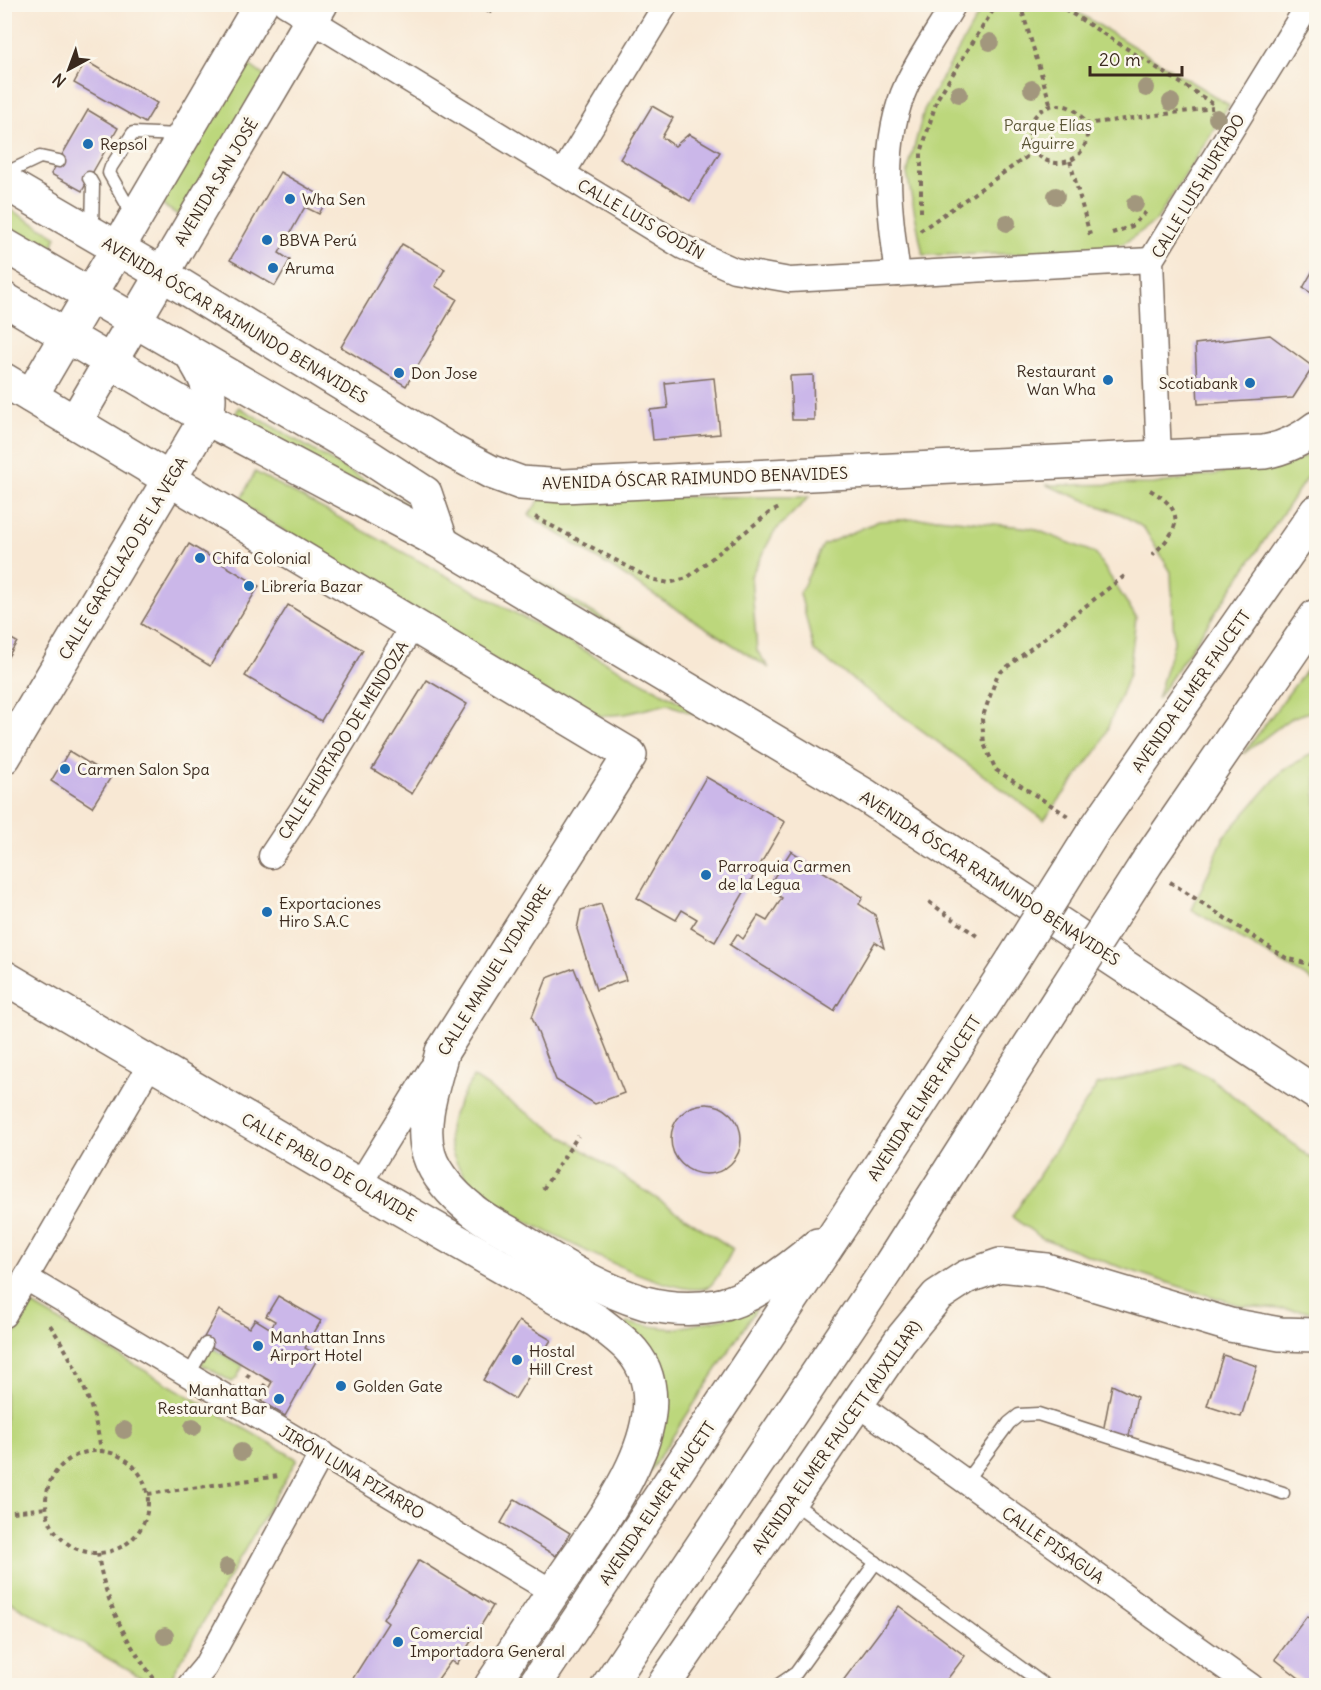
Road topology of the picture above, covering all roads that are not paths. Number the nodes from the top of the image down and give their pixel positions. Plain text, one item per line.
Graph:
1 (261, 4) edge
2 (666, 4) edge
3 (954, 4) edge
4 (1309, 4) edge
5 (306, 10) edge
6 (184, 135) junction
7 (58, 161) dead end
8 (109, 173) junction
9 (563, 173) junction
10 (4, 174) edge
11 (4, 182) edge
12 (135, 218) junction
13 (104, 240) junction
14 (4, 245) edge
15 (1151, 260) junction
16 (162, 274) junction
17 (898, 274) junction
18 (90, 295) junction
19 (4, 299) edge
20 (134, 321) junction
21 (66, 336) junction
22 (191, 354) junction
23 (110, 362) junction
24 (18, 388) edge
25 (206, 418) junction
26 (75, 422) junction
27 (1317, 428) edge
28 (1159, 457) junction
29 (170, 479) junction
30 (1317, 512) edge
31 (442, 543) junction
32 (1317, 616) edge
33 (413, 625) junction
34 (4, 757) edge
35 (271, 856) dead end
36 (4, 977) edge
37 (442, 1052) junction
38 (151, 1063) junction
39 (1317, 1093) edge
40 (359, 1185) junction
41 (842, 1224) junction
42 (22, 1284) junction
43 (4, 1315) edge
44 (1317, 1335) edge
45 (206, 1344) dead end
46 (189, 1374) junction
47 (856, 1403) junction
48 (317, 1462) junction
49 (965, 1482) junction
50 (1282, 1493) dead end
51 (790, 1500) junction
52 (876, 1562) junction
53 (554, 1592) junction
54 (189, 1686) edge
55 (491, 1686) edge
56 (534, 1686) edge
57 (608, 1686) edge
58 (663, 1686) edge
59 (777, 1686) edge
60 (1046, 1686) edge
61 (1251, 1686) edge

1 - 6 main road
2 - 9 street
3 - 17 street
4 - 15 street, CALLE LUIS HURTADO
5 - 9 street, CALLE LUIS GODÍN
5 - 16 main road, AVENIDA SAN JOSÉ
6 - 8 lane
6 - 12 main road
7 - 10 lane
8 - 12 lane
8 - 13 lane
9 - 17 street, CALLE LUIS GODÍN
11 - 13 main road, AVENIDA ÓSCAR RAIMUNDO BENAVIDES
12 - 13 main road
13 - 16 main road, AVENIDA ÓSCAR RAIMUNDO BENAVIDES
13 - 18 main road
14 - 18 main road
15 - 17 street, CALLE LUIS GODÍN
15 - 28 street, CALLE LUIS HURTADO
16 - 20 main road, AVENIDA SAN JOSÉ
16 - 28 main road, AVENIDA ÓSCAR RAIMUNDO BENAVIDES
18 - 20 main road
18 - 21 main road
19 - 21 main road, AVENIDA ÓSCAR RAIMUNDO BENAVIDES
20 - 22 main road
20 - 23 main road, AVENIDA SAN JOSÉ
21 - 23 main road, AVENIDA ÓSCAR RAIMUNDO BENAVIDES
21 - 24 main road
22 - 25 main road, CALLE GARCILAZO DE LA VEGA
22 - 31 main road
23 - 25 main road, AVENIDA ÓSCAR RAIMUNDO BENAVIDES
23 - 26 main road, AVENIDA SAN JOSÉ
24 - 26 main road
25 - 29 main road, CALLE GARCILAZO DE LA VEGA
25 - 31 main road, AVENIDA ÓSCAR RAIMUNDO BENAVIDES
26 - 29 main road
27 - 28 main road, AVENIDA ÓSCAR RAIMUNDO BENAVIDES
29 - 33 main road
29 - 34 main road, CALLE GARCILAZO DE LA VEGA
30 - 41 main road, AVENIDA ELMER FAUCETT, bridge
31 - 39 main road, AVENIDA ÓSCAR RAIMUNDO BENAVIDES
32 - 57 main road, bridge
33 - 35 street, CALLE HURTADO DE MENDOZA
33 - 37 main road, CALLE MANUEL VIDAURRE
36 - 38 main road, CALLE PABLO DE OLAVIDE
37 - 40 street, CALLE MANUEL VIDAURRE
37 - 41 main road
38 - 40 main road, CALLE PABLO DE OLAVIDE
38 - 42 street
40 - 53 main road, CALLE PABLO DE OLAVIDE
41 - 56 main road, AVENIDA ELMER FAUCETT
42 - 43 street
42 - 46 street, JIRÓN LUNA PIZARRO
44 - 47 main road, AVENIDA ELMER FAUCETT (AUXILIAR)
45 - 46 lane
46 - 48 street, JIRÓN LUNA PIZARRO
47 - 49 street, CALLE PISAGUA
47 - 51 main road, AVENIDA ELMER FAUCETT (AUXILIAR)
48 - 53 street, JIRÓN LUNA PIZARRO
48 - 54 street
49 - 50 lane
49 - 61 street, CALLE PISAGUA
51 - 52 lane
51 - 58 main road, AVENIDA ELMER FAUCETT (AUXILIAR)
52 - 59 lane
52 - 60 lane
53 - 55 main road

